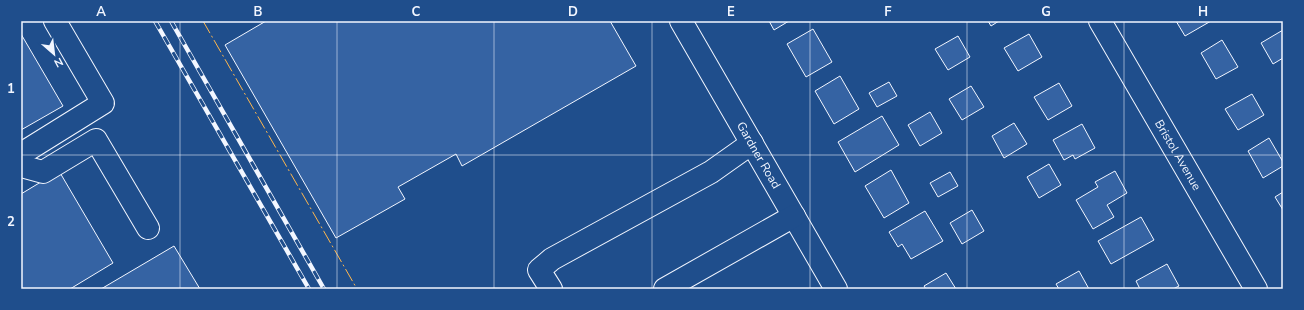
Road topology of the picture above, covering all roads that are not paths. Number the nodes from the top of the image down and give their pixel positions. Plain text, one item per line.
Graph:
1 (55, 21) edge
2 (681, 21) edge
3 (1100, 21) edge
4 (752, 143) junction
5 (21, 154) edge
6 (21, 166) edge
7 (794, 216) junction
8 (148, 228) dead end
9 (551, 289) edge
10 (665, 289) edge
11 (836, 289) edge
12 (1256, 289) edge

1 - 5 street
2 - 4 street, Gardner Road
3 - 12 street, Bristol Avenue
4 - 7 street, Gardner Road
4 - 9 street
6 - 8 street
7 - 10 street
7 - 11 street, Gardner Road

